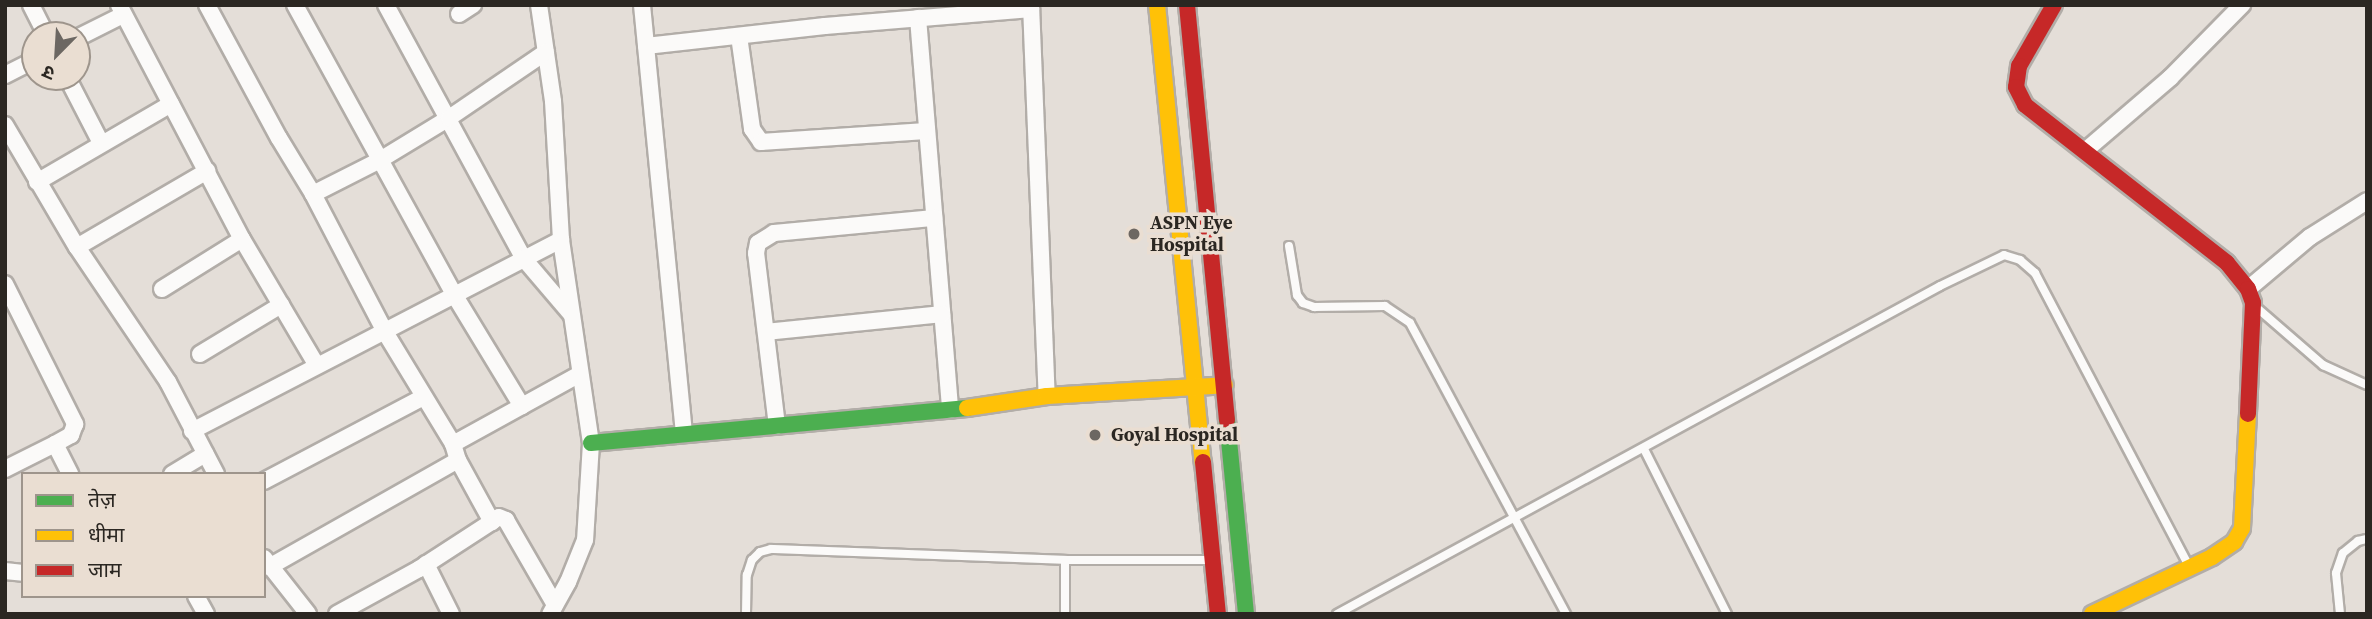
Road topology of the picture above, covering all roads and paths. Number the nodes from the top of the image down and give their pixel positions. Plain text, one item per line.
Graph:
1 (31, 5) edge
2 (207, 5) edge
3 (295, 5) edge
4 (386, 5) edge
5 (539, 5) edge
6 (642, 5) edge
7 (1157, 5) edge
8 (1187, 5) edge
9 (2054, 5) edge
10 (2242, 5) edge
11 (1031, 7) edge
12 (121, 10) edge
13 (918, 18) junction
14 (39, 21) edge
15 (91, 29) edge
16 (739, 36) junction
17 (646, 46) junction
18 (546, 52) junction
19 (21, 67) edge
20 (5, 75) edge
21 (74, 91) edge
22 (171, 104) junction
23 (449, 118) junction
24 (5, 125) edge
25 (926, 131) junction
26 (101, 143) junction
27 (2086, 150) junction
28 (380, 160) junction
29 (207, 171) junction
30 (37, 182) junction
31 (313, 194) junction
32 (2367, 201) edge
33 (934, 218) junction
34 (242, 239) junction
35 (561, 240) junction
36 (1289, 246) dead end
37 (77, 247) junction
38 (524, 260) junction
39 (5, 284) edge
40 (162, 289) dead end
41 (455, 296) junction
42 (2250, 296) junction
43 (281, 305) junction
44 (571, 314) junction
45 (942, 314) junction
46 (385, 332) junction
47 (766, 332) junction
48 (200, 354) dead end
49 (317, 366) junction
50 (580, 374) junction
51 (1225, 385) junction
52 (2367, 385) edge
53 (1194, 389) junction
54 (1047, 396) junction
55 (423, 397) junction
56 (522, 406) junction
57 (950, 410) junction
58 (777, 426) junction
59 (192, 431) junction
60 (684, 433) junction
61 (591, 443) junction
62 (55, 444) junction
63 (453, 444) junction
64 (1644, 449) junction
65 (205, 454) junction
66 (458, 460) junction
67 (5, 469) edge
68 (69, 472) edge
69 (175, 472) edge
70 (215, 472) edge
71 (266, 480) edge
72 (1514, 519) junction
73 (492, 522) junction
74 (2367, 539) edge
75 (1065, 560) junction
76 (1215, 560) junction
77 (267, 563) edge
78 (426, 564) junction
79 (2190, 568) junction
80 (197, 598) edge
81 (552, 609) edge
82 (205, 614) edge
83 (308, 614) edge
84 (337, 614) edge
85 (452, 614) edge
86 (746, 614) edge
87 (1065, 614) edge
88 (1218, 614) edge
89 (1246, 614) edge
90 (1337, 614) edge
91 (1566, 614) edge
92 (1727, 614) edge
93 (2092, 614) edge
94 (2340, 614) edge

1 - 14 street
2 - 31 street
3 - 28 street
4 - 23 street
5 - 18 street
6 - 17 street
7 - 53 street
8 - 51 street
9 - 27 street
10 - 27 street
11 - 13 street
11 - 54 street
12 - 15 street
12 - 22 street
13 - 16 street
13 - 25 street
16 - 17 street
16 - 25 street
17 - 60 street
18 - 23 street
18 - 35 street
19 - 20 street
21 - 26 street
22 - 26 street
22 - 29 street
23 - 28 street
23 - 38 street
24 - 30 street
25 - 33 street
26 - 30 street
27 - 42 street
28 - 31 street
28 - 41 street
29 - 34 street
29 - 37 street
30 - 37 street
31 - 46 street
32 - 42 street
33 - 45 street
33 - 47 street
34 - 40 street
34 - 43 street
35 - 38 street
35 - 44 street
36 - 72 lane
37 - 59 street
38 - 41 street
38 - 44 street
39 - 62 street
41 - 46 street
41 - 56 street
42 - 52 lane
42 - 79 street
43 - 48 street
43 - 49 street
44 - 50 street
45 - 47 street
45 - 57 street
46 - 49 street
46 - 55 street
47 - 58 street
49 - 59 street
50 - 56 street
50 - 61 street
51 - 53 street
51 - 89 street
53 - 54 street
53 - 76 street
54 - 57 street
55 - 63 street
55 - 71 street
56 - 63 street
57 - 58 street
58 - 60 street
59 - 65 street
60 - 61 street
61 - 81 street
62 - 67 street
62 - 68 street
63 - 66 street
64 - 72 lane
64 - 79 lane
64 - 92 lane
65 - 69 street
65 - 70 street
66 - 73 street
66 - 77 street
72 - 90 lane
72 - 91 lane
73 - 78 street
73 - 81 street
74 - 94 lane
75 - 76 lane
75 - 86 lane
75 - 87 lane
76 - 88 street
77 - 83 street
78 - 84 street
78 - 85 street
79 - 93 street
80 - 82 street

